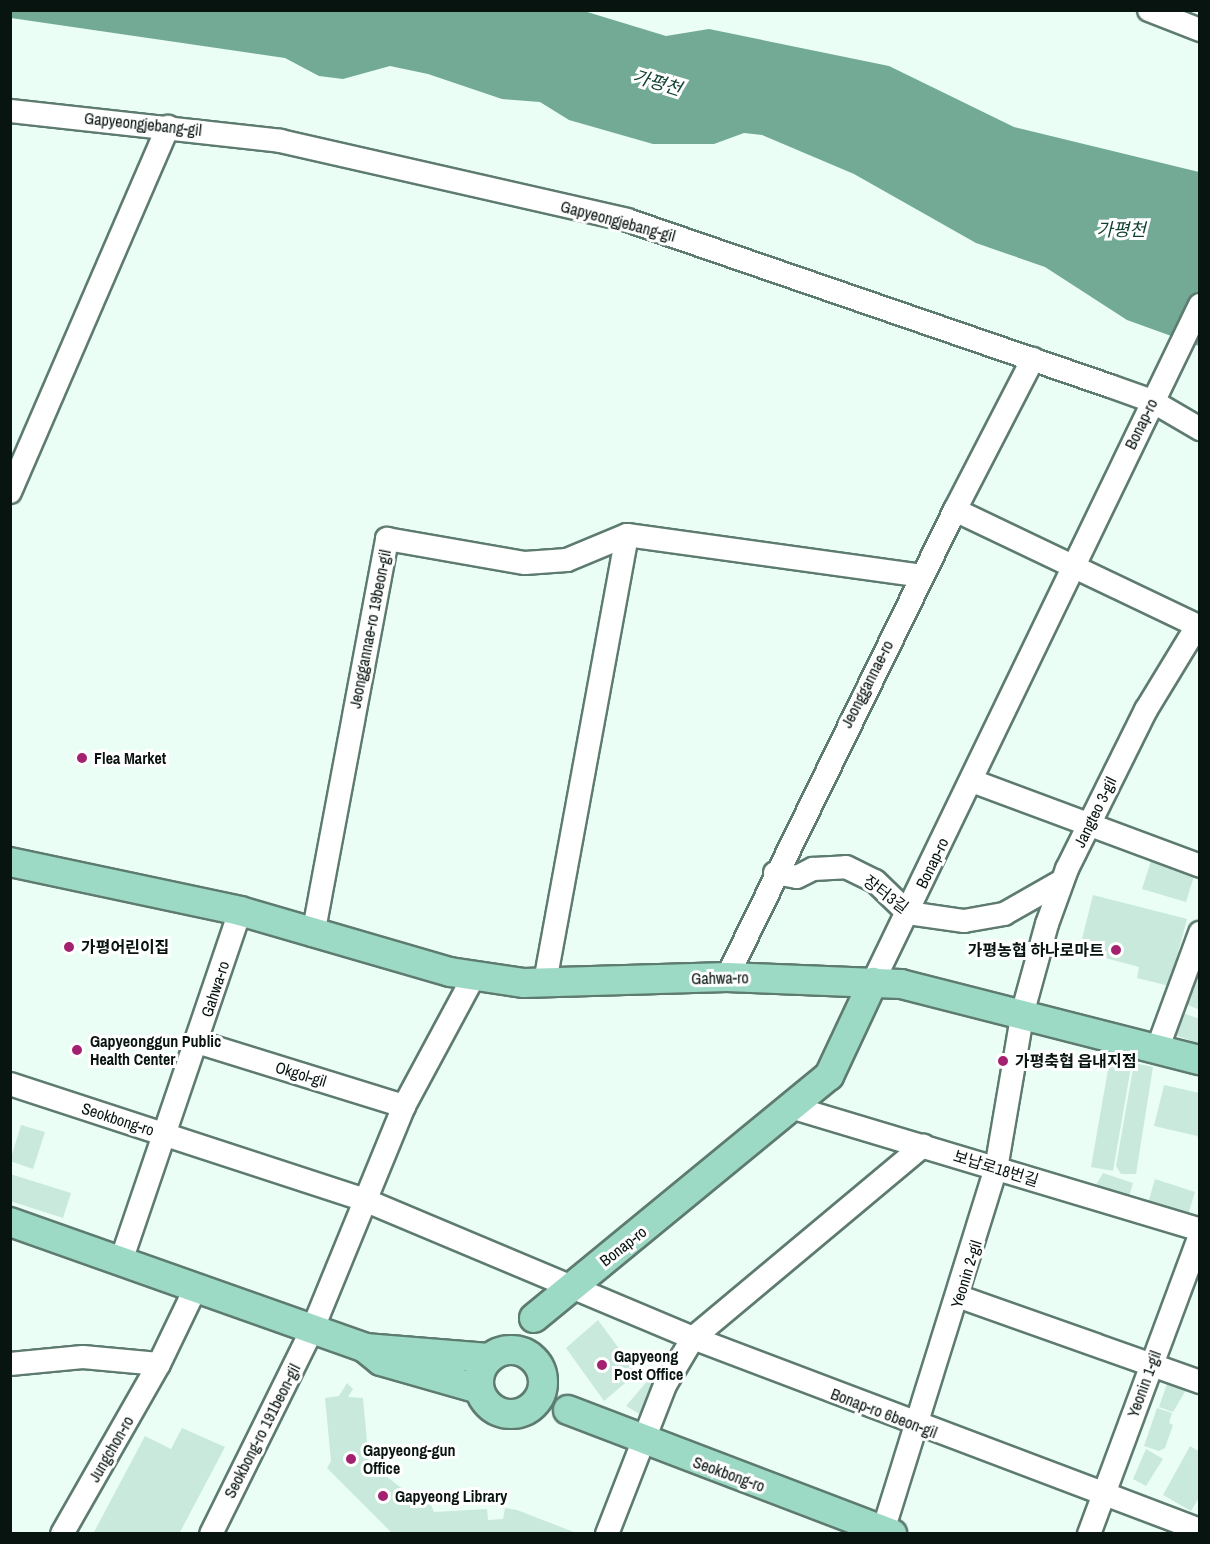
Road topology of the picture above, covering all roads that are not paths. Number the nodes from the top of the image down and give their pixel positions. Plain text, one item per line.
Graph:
1 (1149, 10) edge
2 (1200, 30) edge
3 (10, 111) edge
4 (168, 126) junction
5 (1200, 305) edge
6 (1033, 359) junction
7 (1152, 401) junction
8 (1200, 429) edge
9 (10, 492) edge
10 (955, 510) junction
11 (627, 535) junction
12 (1071, 570) junction
13 (922, 576) junction
14 (1198, 627) edge
15 (972, 781) junction
16 (1088, 827) junction
17 (10, 862) edge
18 (1200, 866) edge
19 (775, 873) junction
20 (1062, 881) junction
21 (240, 911) junction
22 (908, 913) junction
23 (1200, 933) edge
24 (313, 935) junction
25 (474, 976) junction
26 (727, 976) junction
27 (545, 982) junction
28 (873, 982) junction
29 (1023, 1011) junction
30 (197, 1042) junction
31 (1157, 1050) junction
32 (1200, 1060) edge
33 (10, 1084) edge
34 (404, 1106) junction
35 (791, 1107) junction
36 (167, 1135) junction
37 (923, 1146) junction
38 (996, 1169) junction
39 (367, 1201) junction
40 (10, 1222) edge
41 (1200, 1230) edge
42 (1200, 1235) edge
43 (121, 1261) junction
44 (574, 1284) junction
45 (196, 1287) junction
46 (960, 1296) junction
47 (313, 1328) junction
48 (693, 1338) junction
49 (365, 1347) junction
50 (503, 1354) junction
51 (1152, 1363) junction
52 (10, 1364) edge
53 (159, 1364) junction
54 (543, 1375) junction
55 (1200, 1382) edge
56 (479, 1389) junction
57 (568, 1410) junction
58 (514, 1415) junction
59 (912, 1424) junction
60 (642, 1442) junction
61 (1104, 1493) junction
62 (1200, 1530) edge
63 (886, 1532) edge
64 (62, 1533) edge
65 (211, 1533) edge
66 (607, 1533) edge
67 (1089, 1533) edge

1 - 2 street
3 - 4 street, Gapyeongjebang-gil
4 - 6 street, Gapyeongjebang-gil
4 - 9 street
5 - 7 street, Bonap-ro
6 - 7 street, Gapyeongjebang-gil
6 - 10 street, Jeonggannae-ro
7 - 8 street, Gapyeongjebang-gil
7 - 12 street, Bonap-ro
10 - 12 street
10 - 13 street, Jeonggannae-ro
11 - 13 street
11 - 24 street, Jeonggannae-ro 19beon-gil
11 - 27 street
12 - 14 street
12 - 15 street, Bonap-ro
13 - 19 street, Jeonggannae-ro
14 - 16 street, Jangteo 3-gil
15 - 16 street
15 - 22 street, Bonap-ro
16 - 18 street
16 - 20 street, Jangteo 3-gil
17 - 21 main road, Gahwa-ro
19 - 22 street, 장터3길
19 - 26 street, Jeonggannae-ro
20 - 22 street, 장터3길
20 - 29 street, Jangteo 3-gil
21 - 24 main road, Gahwa-ro
21 - 30 street, Gahwa-ro
22 - 28 street, Bonap-ro
23 - 31 street
24 - 25 main road, Gahwa-ro
25 - 27 main road, Gahwa-ro
25 - 34 street
26 - 27 main road, Gahwa-ro
26 - 28 main road, Gahwa-ro
28 - 29 main road, Gahwa-ro
28 - 35 main road, Bonap-ro
29 - 31 main road, Gahwa-ro
29 - 38 street, Yeonin 2-gil
30 - 34 street, Okgol-gil
30 - 36 street, Gahwa-ro
31 - 32 main road, Gahwa-ro
33 - 36 street, Seokbong-ro
34 - 39 street
35 - 37 street, 보납로18번길
35 - 44 main road, Bonap-ro
36 - 39 street
36 - 43 street, Seokbong-ro
37 - 38 street, 보납로18번길
37 - 48 street
38 - 41 street, 보납로18번길
38 - 46 street, Yeonin 2-gil
39 - 44 street, Bonap-ro 6beon-gil
39 - 47 street
40 - 43 main road
42 - 51 street, Yeonin 1-gil
43 - 45 main road
44 - 48 street, Bonap-ro 6beon-gil
44 - 50 main road, Bonap-ro
45 - 47 main road
45 - 53 street, Jungchon-ro
46 - 51 street
46 - 59 street, Yeonin 2-gil
47 - 49 main road
47 - 65 street, Seokbong-ro 191beon-gil
48 - 59 street, Bonap-ro 6beon-gil
48 - 60 street
49 - 50 main road
49 - 56 main road
50 - 54 main road
50 - 56 main road
51 - 55 street
51 - 61 street, Yeonin 1-gil
52 - 53 street
53 - 64 street, Jungchon-ro
54 - 57 main road
54 - 58 main road
56 - 58 main road
57 - 58 main road
57 - 60 main road, Seokbong-ro
59 - 61 street, Bonap-ro 6beon-gil
59 - 63 street, Yeonin 2-gil
60 - 63 main road, Seokbong-ro
60 - 66 street
61 - 62 street, Bonap-ro 6beon-gil
61 - 67 street, Yeonin 1-gil

